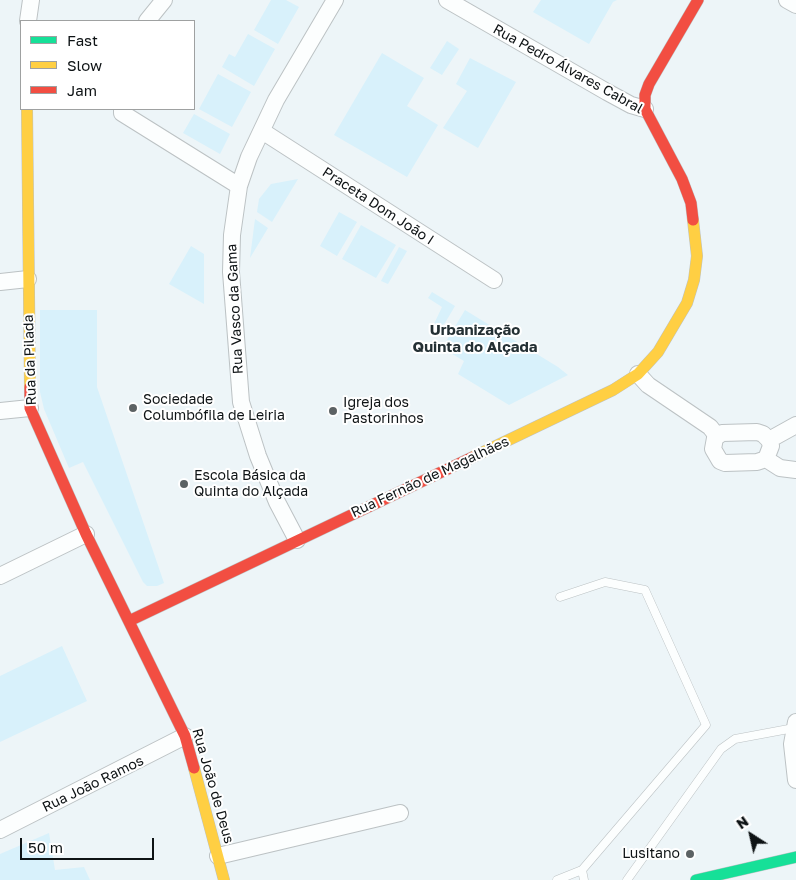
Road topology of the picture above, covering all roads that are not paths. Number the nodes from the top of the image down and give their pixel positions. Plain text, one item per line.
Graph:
1 (31, 0) edge
2 (164, 0) edge
3 (335, 0) edge
4 (447, 0) edge
5 (698, 0) edge
6 (787, 0) edge
7 (796, 5) edge
8 (28, 20) edge
9 (148, 20) edge
10 (646, 109) junction
11 (27, 110) edge
12 (122, 110) edge
13 (262, 131) junction
14 (239, 186) junction
15 (28, 279) junction
16 (494, 280) dead end
17 (0, 282) edge
18 (638, 374) junction
19 (30, 408) junction
20 (0, 411) edge
21 (796, 425) edge
22 (717, 436) junction
23 (769, 440) junction
24 (766, 459) junction
25 (796, 470) edge
26 (86, 534) junction
27 (297, 540) junction
28 (0, 576) edge
29 (560, 597) dead end
30 (129, 621) junction
31 (795, 726) edge
32 (185, 736) junction
33 (796, 780) edge
34 (400, 813) dead end
35 (0, 830) edge
36 (218, 856) junction
37 (796, 857) edge
38 (582, 870) junction
39 (224, 880) edge
40 (557, 880) edge
41 (584, 880) edge
42 (626, 880) edge
43 (696, 880) edge

1 - 8 street
2 - 9 street
3 - 13 street, Rua Vasco da Gama
4 - 10 street, Rua Pedro Álvares Cabral
5 - 10 street
6 - 7 street
10 - 18 street, Rua Pedro Álvares Cabral
11 - 15 street, Rua da Pilada
12 - 14 street
13 - 14 street, Rua Vasco da Gama
13 - 16 street, Praceta Dom João I
14 - 27 street, Rua Vasco da Gama
15 - 17 street
15 - 19 street, Rua da Pilada
18 - 22 street
18 - 27 street, Rua Fernão de Magalhães
19 - 20 street
19 - 26 street, Rua da Pilada
21 - 23 street
22 - 23 street
22 - 24 street
23 - 24 street
24 - 25 street
26 - 28 street
26 - 30 street, Rua da Pilada
27 - 30 street, Rua Fernão de Magalhães
29 - 38 lane
30 - 32 street, Rua João de Deus
31 - 33 street
31 - 42 lane
32 - 35 street, Rua João Ramos
32 - 36 street, Rua João de Deus
34 - 36 street
36 - 39 street, Rua João de Deus
37 - 43 street
38 - 40 lane
38 - 41 lane

